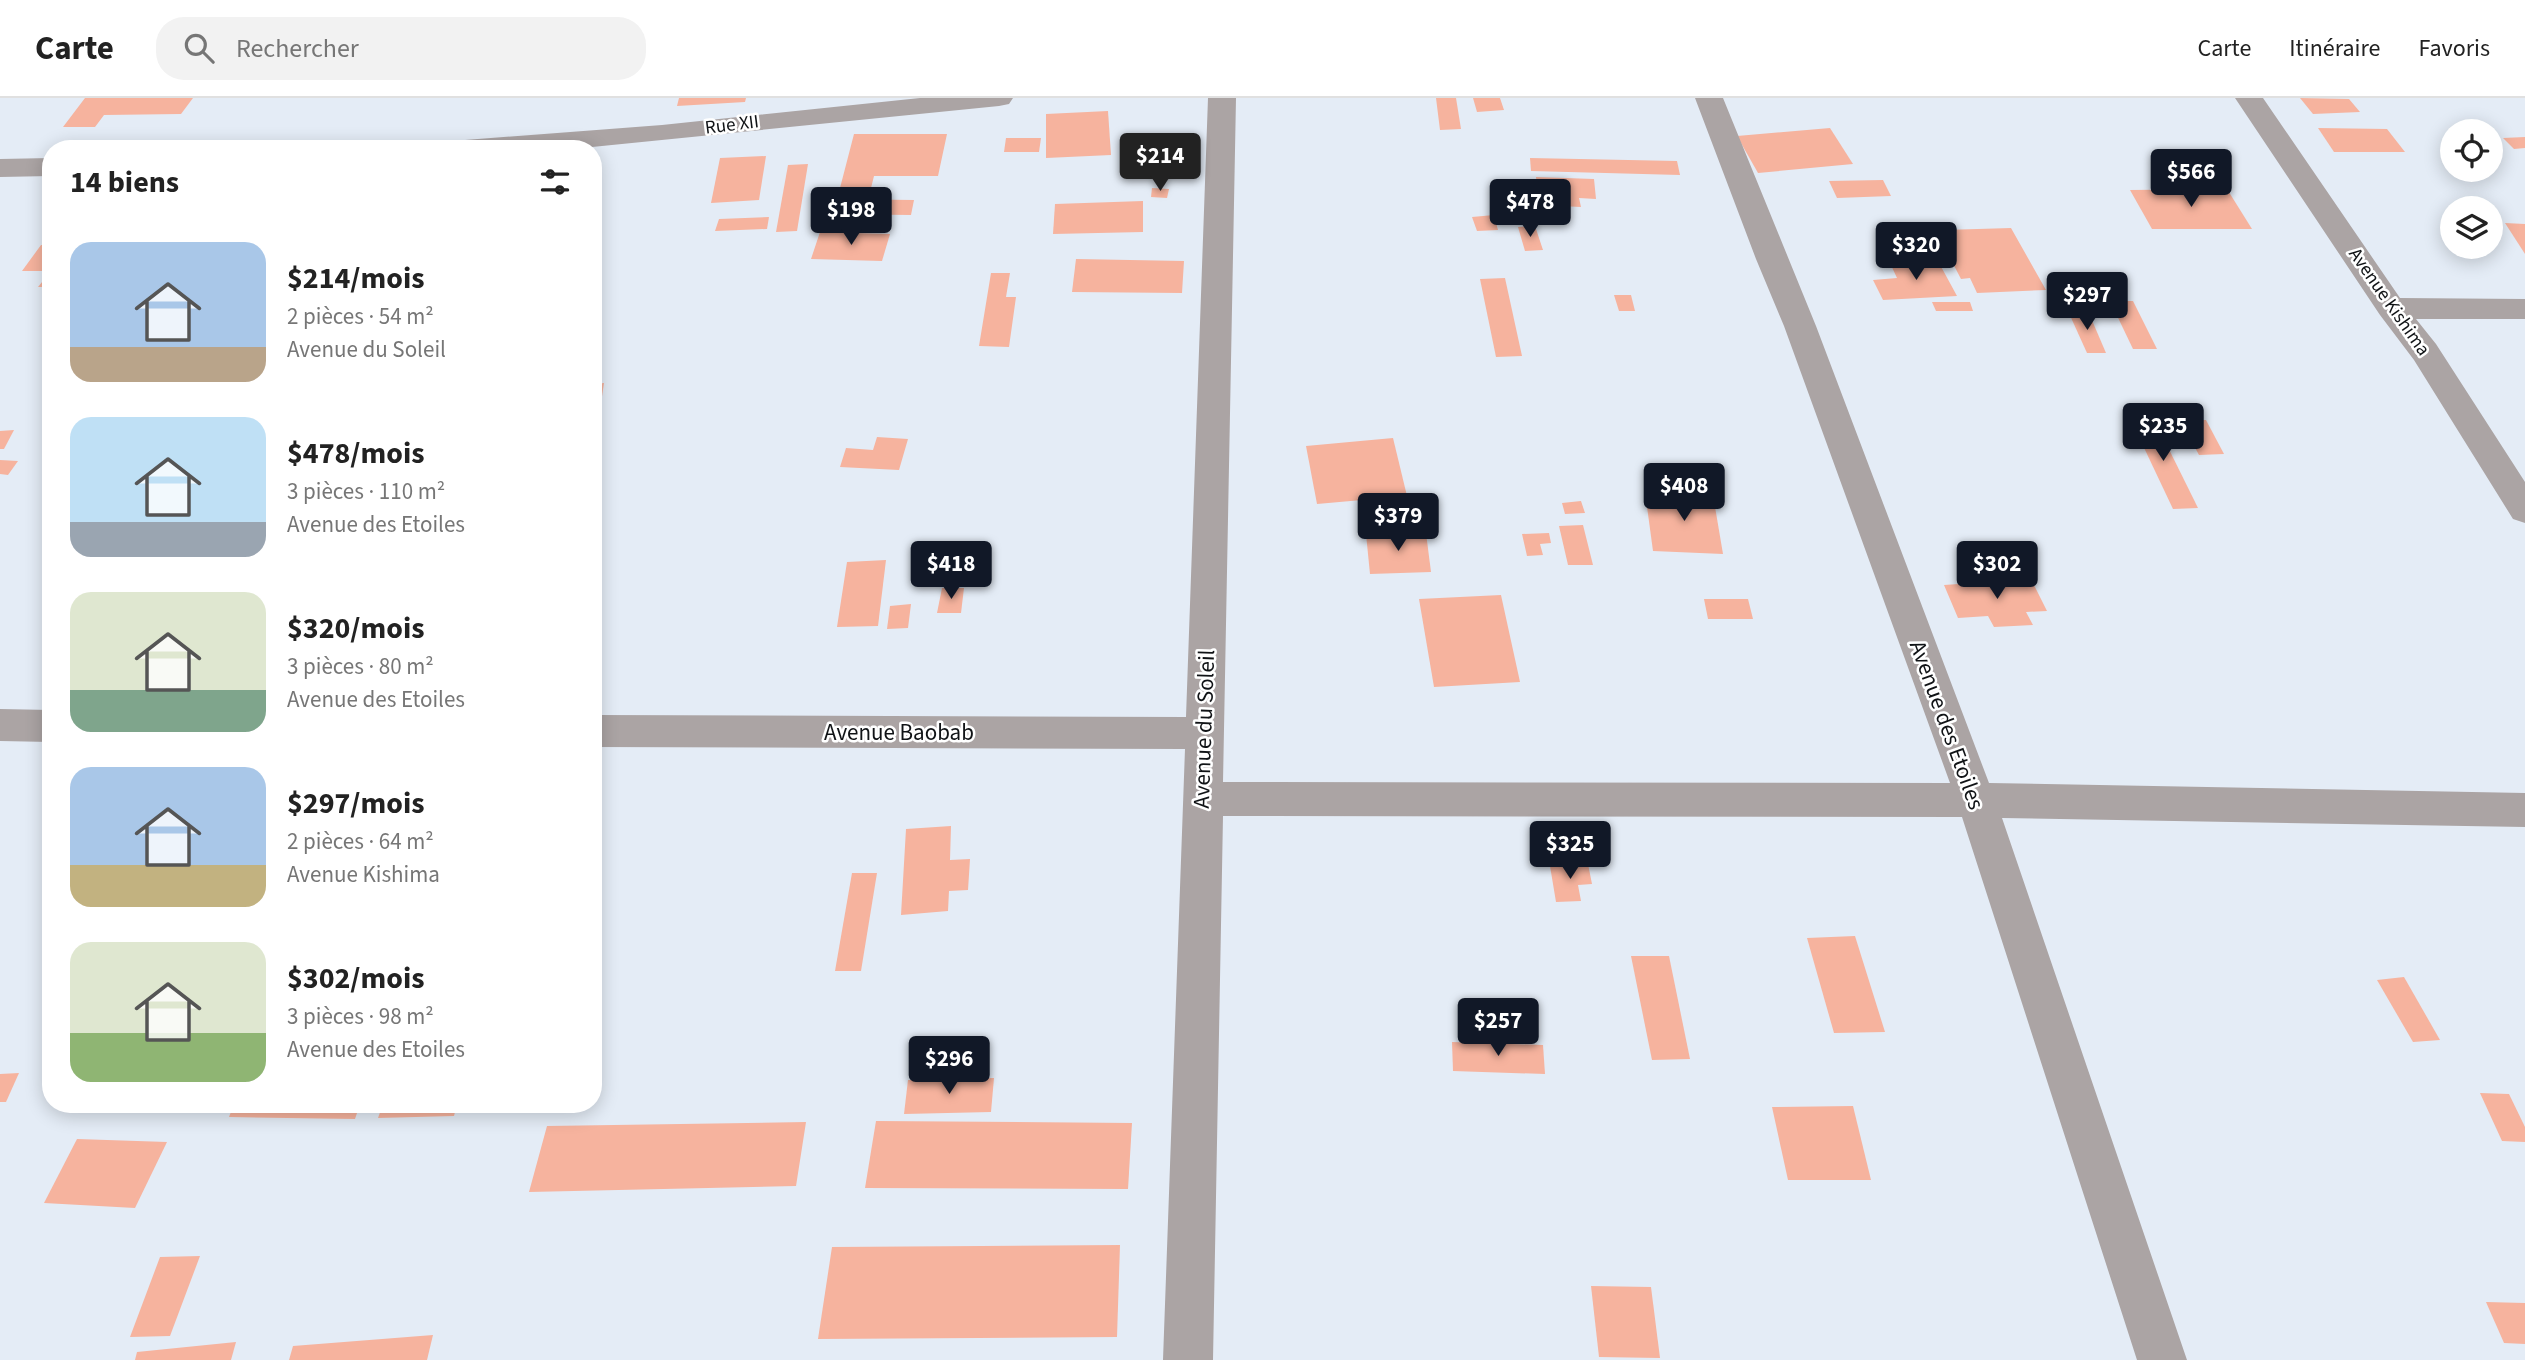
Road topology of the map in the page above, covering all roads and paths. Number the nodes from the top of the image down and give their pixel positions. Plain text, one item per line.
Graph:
1 (999, 98) edge
2 (1222, 98) edge
3 (1709, 98) edge
4 (2249, 98) edge
5 (576, 140) edge
6 (42, 167) edge
7 (0, 169) edge
8 (2391, 308) junction
9 (2525, 309) edge
10 (2525, 510) edge
11 (0, 725) edge
12 (42, 726) edge
13 (602, 731) edge
14 (1204, 733) junction
15 (1202, 799) junction
16 (1976, 800) junction
17 (2525, 810) edge
18 (1188, 1360) edge
19 (2162, 1360) edge

1 - 5 street, Rue XII
2 - 14 street, Avenue du Soleil
3 - 16 street, Avenue des Etoiles
4 - 8 street, Avenue Kishima
6 - 7 street
8 - 9 street
8 - 10 street, Avenue Kishima
11 - 12 street
13 - 14 street, Avenue Baobab
14 - 15 street, Avenue du Soleil
15 - 16 street
15 - 18 street, Avenue du Soleil
16 - 17 street
16 - 19 street, Avenue des Etoiles

